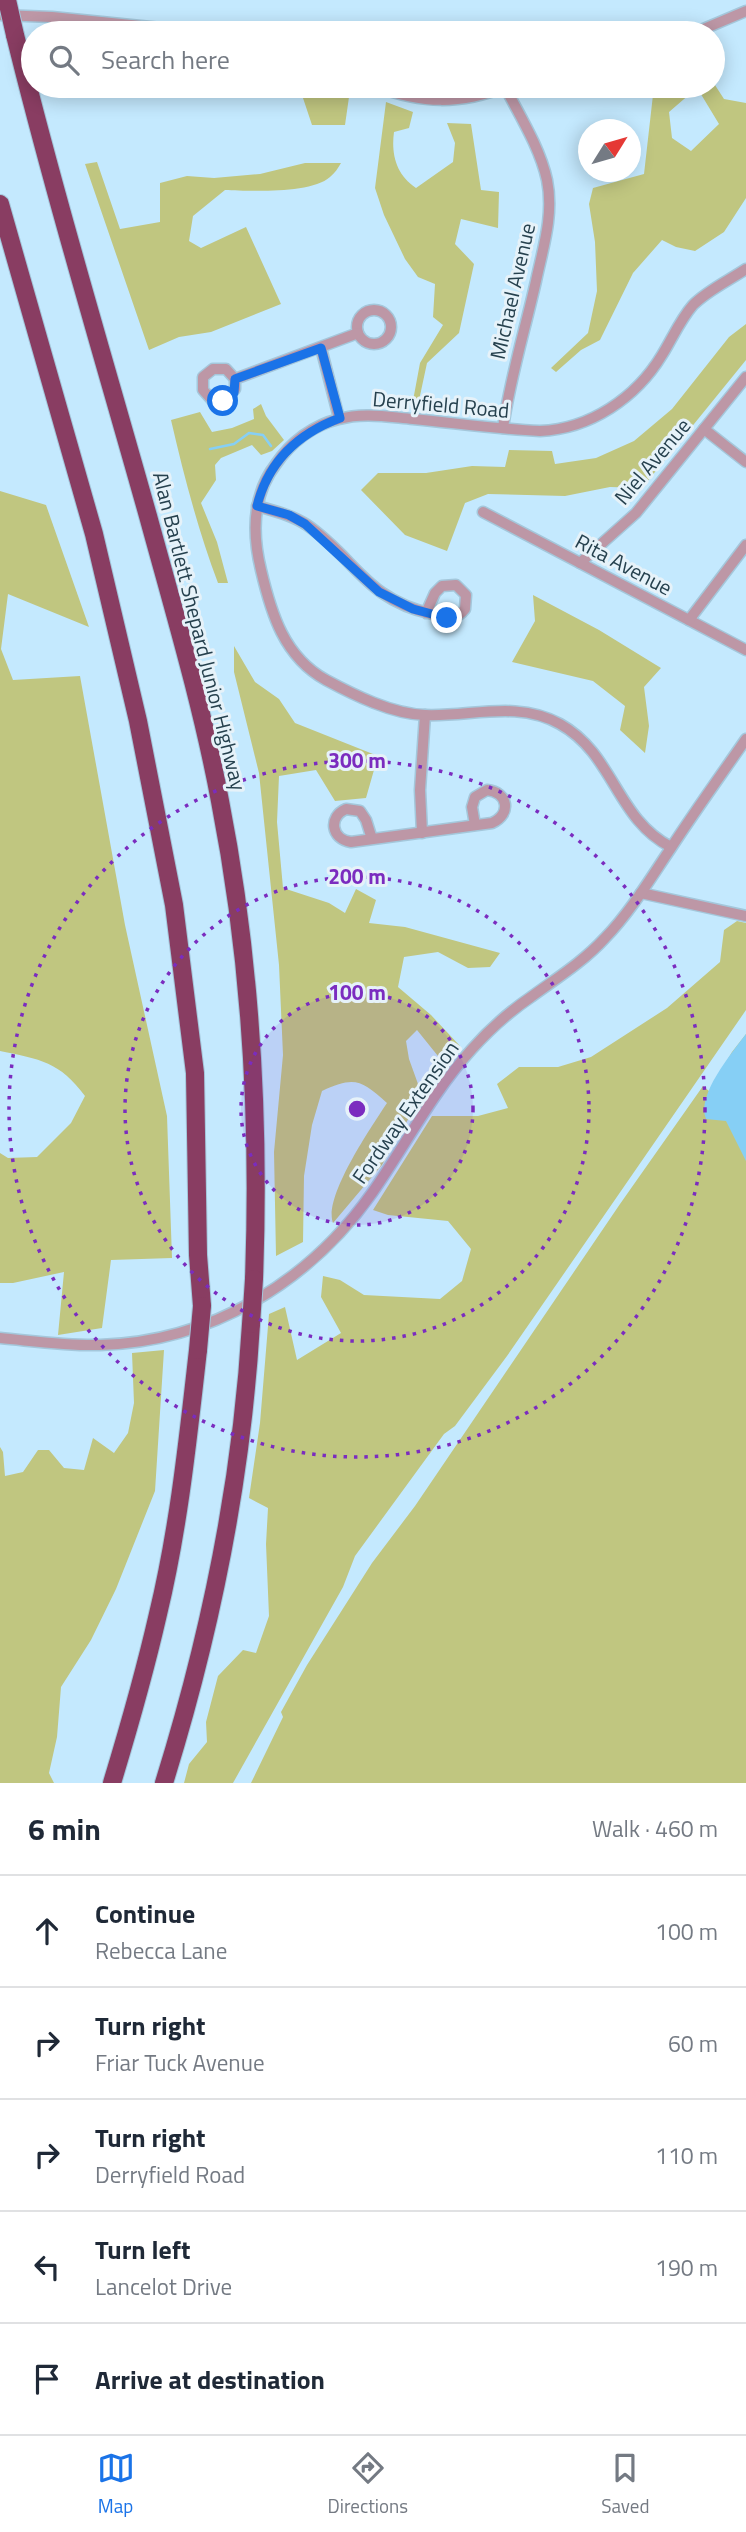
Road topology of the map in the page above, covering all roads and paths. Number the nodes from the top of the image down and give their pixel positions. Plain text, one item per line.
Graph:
1 (7, 0) edge
2 (746, 10) edge
3 (0, 15) edge
4 (92, 21) edge
5 (721, 21) edge
6 (21, 57) edge
7 (32, 98) edge
8 (420, 98) edge
9 (470, 98) edge
10 (513, 98) edge
11 (0, 204) edge
12 (746, 269) edge
13 (358, 333) dead end
14 (321, 348) junction
15 (746, 377) edge
16 (235, 379) dead end
17 (340, 418) junction
18 (503, 428) junction
19 (704, 429) junction
20 (746, 462) edge
21 (257, 506) junction
22 (483, 512) dead end
23 (746, 545) edge
24 (580, 563) junction
25 (426, 613) dead end
26 (689, 620) junction
27 (746, 650) edge
28 (425, 715) junction
29 (746, 739) edge
30 (475, 825) dead end
31 (422, 833) junction
32 (372, 839) dead end
33 (671, 847) junction
34 (640, 893) junction
35 (746, 916) edge
36 (0, 1338) edge
37 (112, 1783) edge
38 (164, 1783) edge

1 - 6 highway, Alan Bartlett Shepard Junior Highway, bridge
2 - 5 street
3 - 4 street
7 - 38 highway, Alan Bartlett Shepard Junior Highway, bridge
8 - 9 street
10 - 18 street, Michael Avenue
11 - 37 highway, bridge
12 - 18 street, Derryfield Road
13 - 14 street
14 - 16 street
14 - 17 street
15 - 19 street, Niel Avenue
17 - 18 street, Derryfield Road
17 - 21 street, Derryfield Road
19 - 20 street
19 - 24 street, Niel Avenue
21 - 25 street
21 - 28 street, Derryfield Road
22 - 24 street, Rita Avenue
23 - 26 street
24 - 26 street, Rita Avenue
26 - 27 street, Rita Avenue
28 - 31 street
28 - 33 street, Derryfield Road
29 - 33 street, Fordway Extension
30 - 31 street
31 - 32 street
33 - 34 street, Fordway Extension
34 - 35 street
34 - 36 street, Fordway Extension

